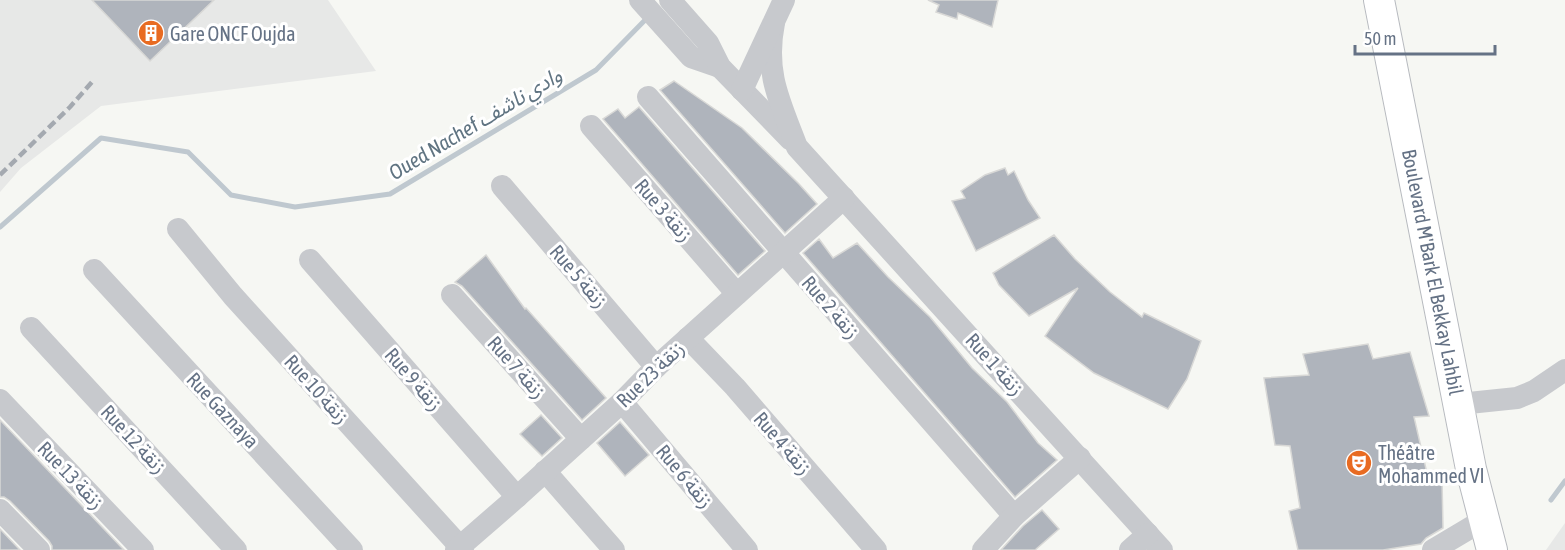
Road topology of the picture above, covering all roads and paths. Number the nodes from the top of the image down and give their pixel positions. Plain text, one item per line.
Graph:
1 (640, 0) edge
2 (670, 0) edge
3 (784, 0) edge
4 (1379, 0) edge
5 (774, 23) junction
6 (700, 50) junction
7 (742, 90) junction
8 (648, 96) dead end
9 (591, 126) dead end
10 (798, 147) junction
11 (502, 186) dead end
12 (844, 198) junction
13 (178, 229) dead end
14 (784, 252) junction
15 (310, 260) dead end
16 (94, 270) dead end
17 (737, 294) junction
18 (452, 295) dead end
19 (31, 328) dead end
20 (688, 338) junction
21 (656, 367) junction
22 (1565, 370) edge
23 (0, 400) edge
24 (622, 402) junction
25 (1459, 404) junction
26 (581, 439) junction
27 (1080, 458) junction
28 (544, 471) junction
29 (517, 497) junction
30 (0, 510) edge
31 (1014, 516) junction
32 (1489, 538) edge
33 (1155, 542) edge
34 (612, 548) edge
35 (460, 549) edge
36 (39, 550) edge
37 (143, 550) edge
38 (236, 550) edge
39 (352, 550) edge
40 (747, 550) edge
41 (876, 550) edge
42 (983, 550) edge
43 (1130, 550) edge
44 (1433, 550) edge

1 - 6 street
2 - 6 street
3 - 5 street
4 - 25 main road, Boulevard M'Bark El Bekkay Lahbil
5 - 7 street
5 - 10 street
6 - 7 street, Rue زنقة 1
7 - 10 street, Rue زنقة 1
8 - 14 street, Rue 2 زنقة
9 - 17 street, Rue 3 زنقة
10 - 12 street, Rue زنقة 1
11 - 21 street, Rue 5 زنقة
12 - 14 street, Rue 23 زنقة
12 - 27 street, Rue زنقة 1
13 - 35 street, Rue 10 زنقة
14 - 17 street, Rue 23 زنقة
14 - 31 street, Rue 2 زنقة
15 - 29 street, Rue 9 زنقة
16 - 39 street, Rue Gaznaya
17 - 20 street, Rue 23 زنقة
18 - 26 street, Rue 7 زنقة
19 - 38 street, Rue 12 زنقة
20 - 21 street, Rue 23 زنقة
20 - 41 street, Rue 4 زنقة
21 - 24 street, Rue 23 زنقة
22 - 25 street
23 - 37 street, Rue 13 زنقة
24 - 26 street, Rue 23 زنقة
24 - 40 street, Rue 6 زنقة
25 - 32 main road, Boulevard M'Bark El Bekkay Lahbil
26 - 28 street, Rue 23 زنقة
27 - 31 street
27 - 33 street, Rue زنقة 1
28 - 29 street, Rue 23 زنقة
28 - 34 street
29 - 35 street, Rue 23 زنقة
30 - 36 street
31 - 42 street
32 - 44 street
33 - 43 street

